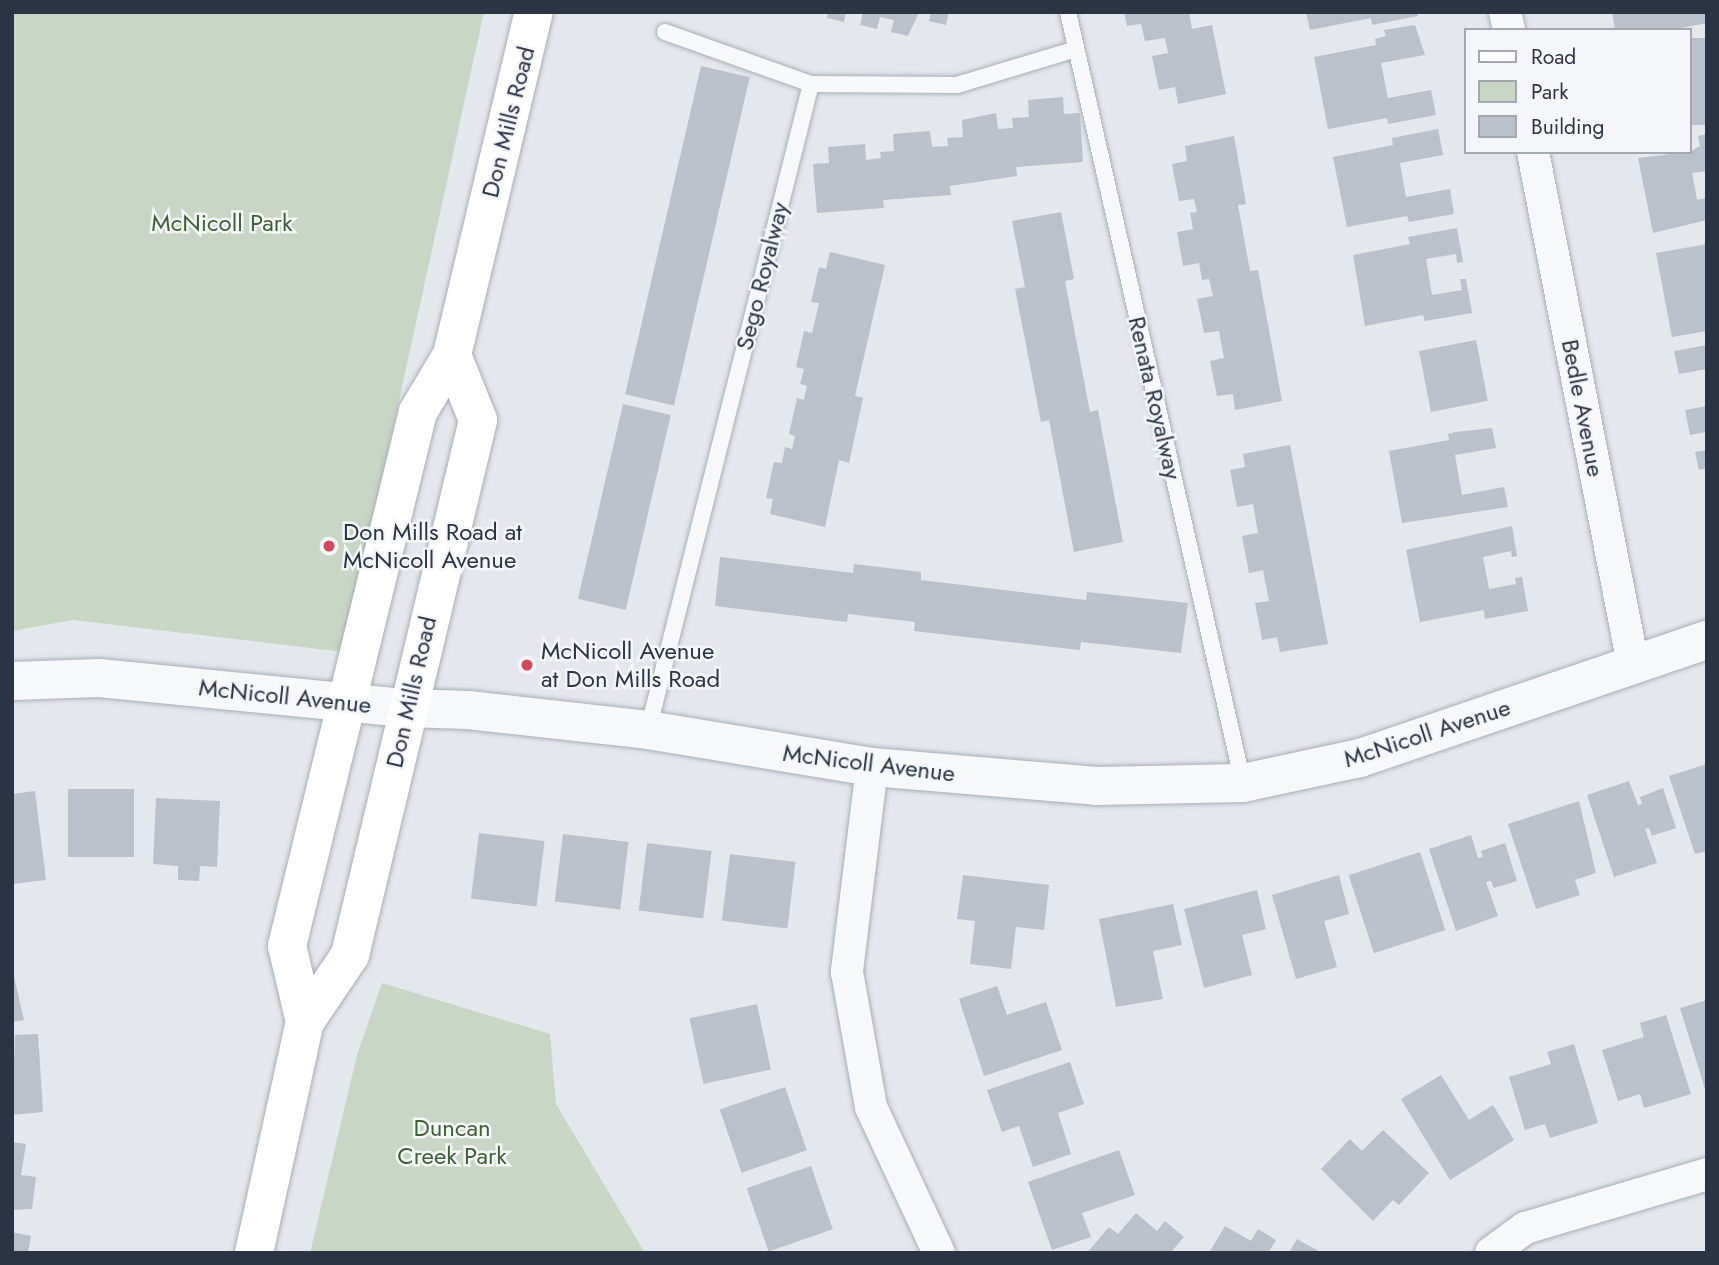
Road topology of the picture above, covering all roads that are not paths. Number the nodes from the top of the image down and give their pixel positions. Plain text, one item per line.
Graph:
1 (534, 12) edge
2 (1068, 12) edge
3 (665, 32) dead end
4 (1076, 49) junction
5 (811, 84) junction
6 (1533, 154) edge
7 (452, 355) junction
8 (1707, 640) edge
9 (1633, 664) junction
10 (12, 681) edge
11 (346, 700) junction
12 (406, 708) junction
13 (648, 730) junction
14 (872, 768) junction
15 (1243, 783) junction
16 (305, 1022) junction
17 (1707, 1174) edge
18 (254, 1253) edge
19 (939, 1253) edge
20 (1491, 1253) edge

1 - 7 main road, Don Mills Road
2 - 4 lane, Renata Royalway
3 - 5 lane
4 - 5 lane
4 - 15 lane, Renata Royalway
5 - 13 lane, Sego Royalway
6 - 9 street, Bedle Avenue
7 - 11 main road, Don Mills Road
7 - 12 main road, Don Mills Road
8 - 9 street, McNicoll Avenue
9 - 15 street, McNicoll Avenue
10 - 11 street, McNicoll Avenue
11 - 12 street, McNicoll Avenue
11 - 16 main road, Don Mills Road
12 - 13 street, McNicoll Avenue
12 - 16 main road, Don Mills Road
13 - 14 street, McNicoll Avenue
14 - 15 street, McNicoll Avenue
14 - 19 street
16 - 18 main road, Don Mills Road
17 - 20 street

